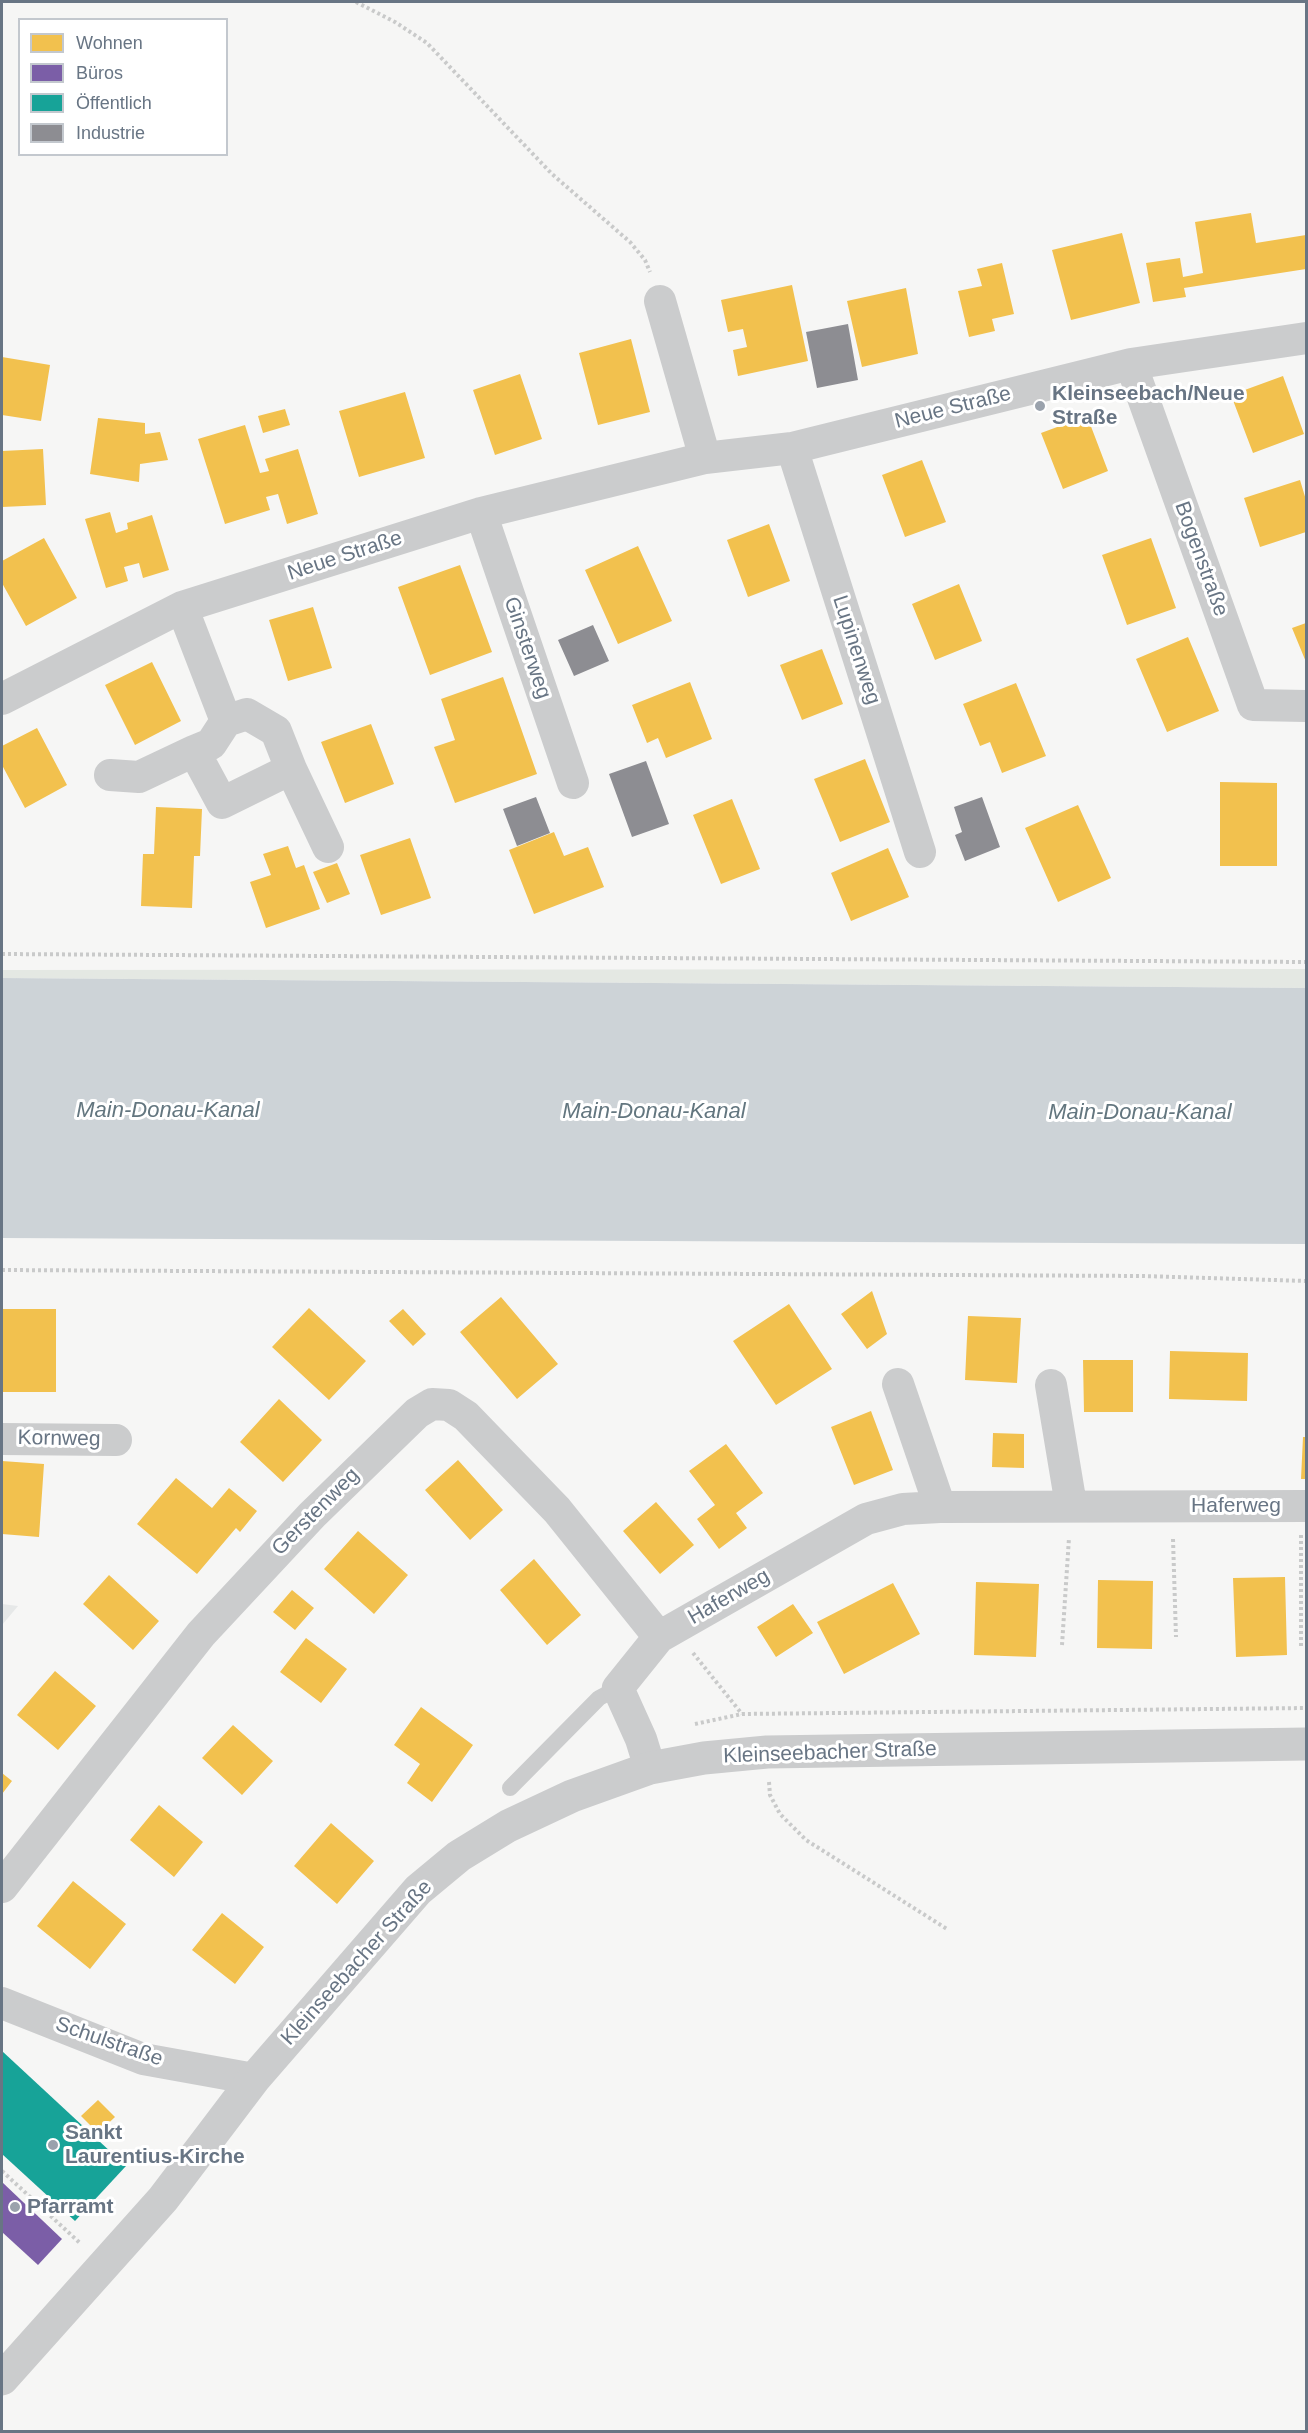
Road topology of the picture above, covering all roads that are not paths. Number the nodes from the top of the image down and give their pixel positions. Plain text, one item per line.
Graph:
1 (660, 301) road end
2 (1306, 338) edge
3 (1131, 364) junction
4 (792, 448) junction
5 (705, 458) junction
6 (481, 513) junction
7 (182, 607) junction
8 (2, 699) edge
9 (1306, 706) edge
10 (226, 721) junction
11 (194, 751) junction
12 (291, 769) junction
13 (110, 775) dead end
14 (573, 783) dead end
15 (328, 847) dead end
16 (920, 852) dead end
17 (898, 1384) dead end
18 (1051, 1385) dead end
19 (2, 1438) edge
20 (116, 1440) dead end
21 (1071, 1505) junction
22 (1304, 1506) edge
23 (940, 1507) junction
24 (666, 1633) junction
25 (618, 1688) junction
26 (1306, 1743) edge
27 (650, 1768) junction
28 (510, 1788) dead end
29 (2, 1887) edge
30 (2, 2003) edge
31 (254, 2079) junction
32 (2, 2379) edge

1 - 5 street
2 - 3 street, Neue Straße
3 - 4 street, Neue Straße
3 - 9 street, Bogenstraße
4 - 5 street, Neue Straße
4 - 16 street, Lupinenweg
5 - 6 street, Neue Straße
6 - 7 street, Neue Straße
6 - 14 street, Ginsterweg
7 - 8 street, Neue Straße
7 - 10 street
10 - 11 street
10 - 12 street
11 - 12 street
11 - 13 street
12 - 15 street
17 - 23 street
18 - 21 street
19 - 20 street, Kornweg
21 - 22 street, Haferweg
21 - 23 street, Haferweg
23 - 24 street, Haferweg
24 - 25 street, Haferweg
24 - 29 street, Gerstenweg
25 - 27 street
25 - 28 lane
26 - 27 street, Kleinseebacher Straße
27 - 31 street, Kleinseebacher Straße
30 - 31 street, Schulstraße
31 - 32 street, Kleinseebacher Straße

